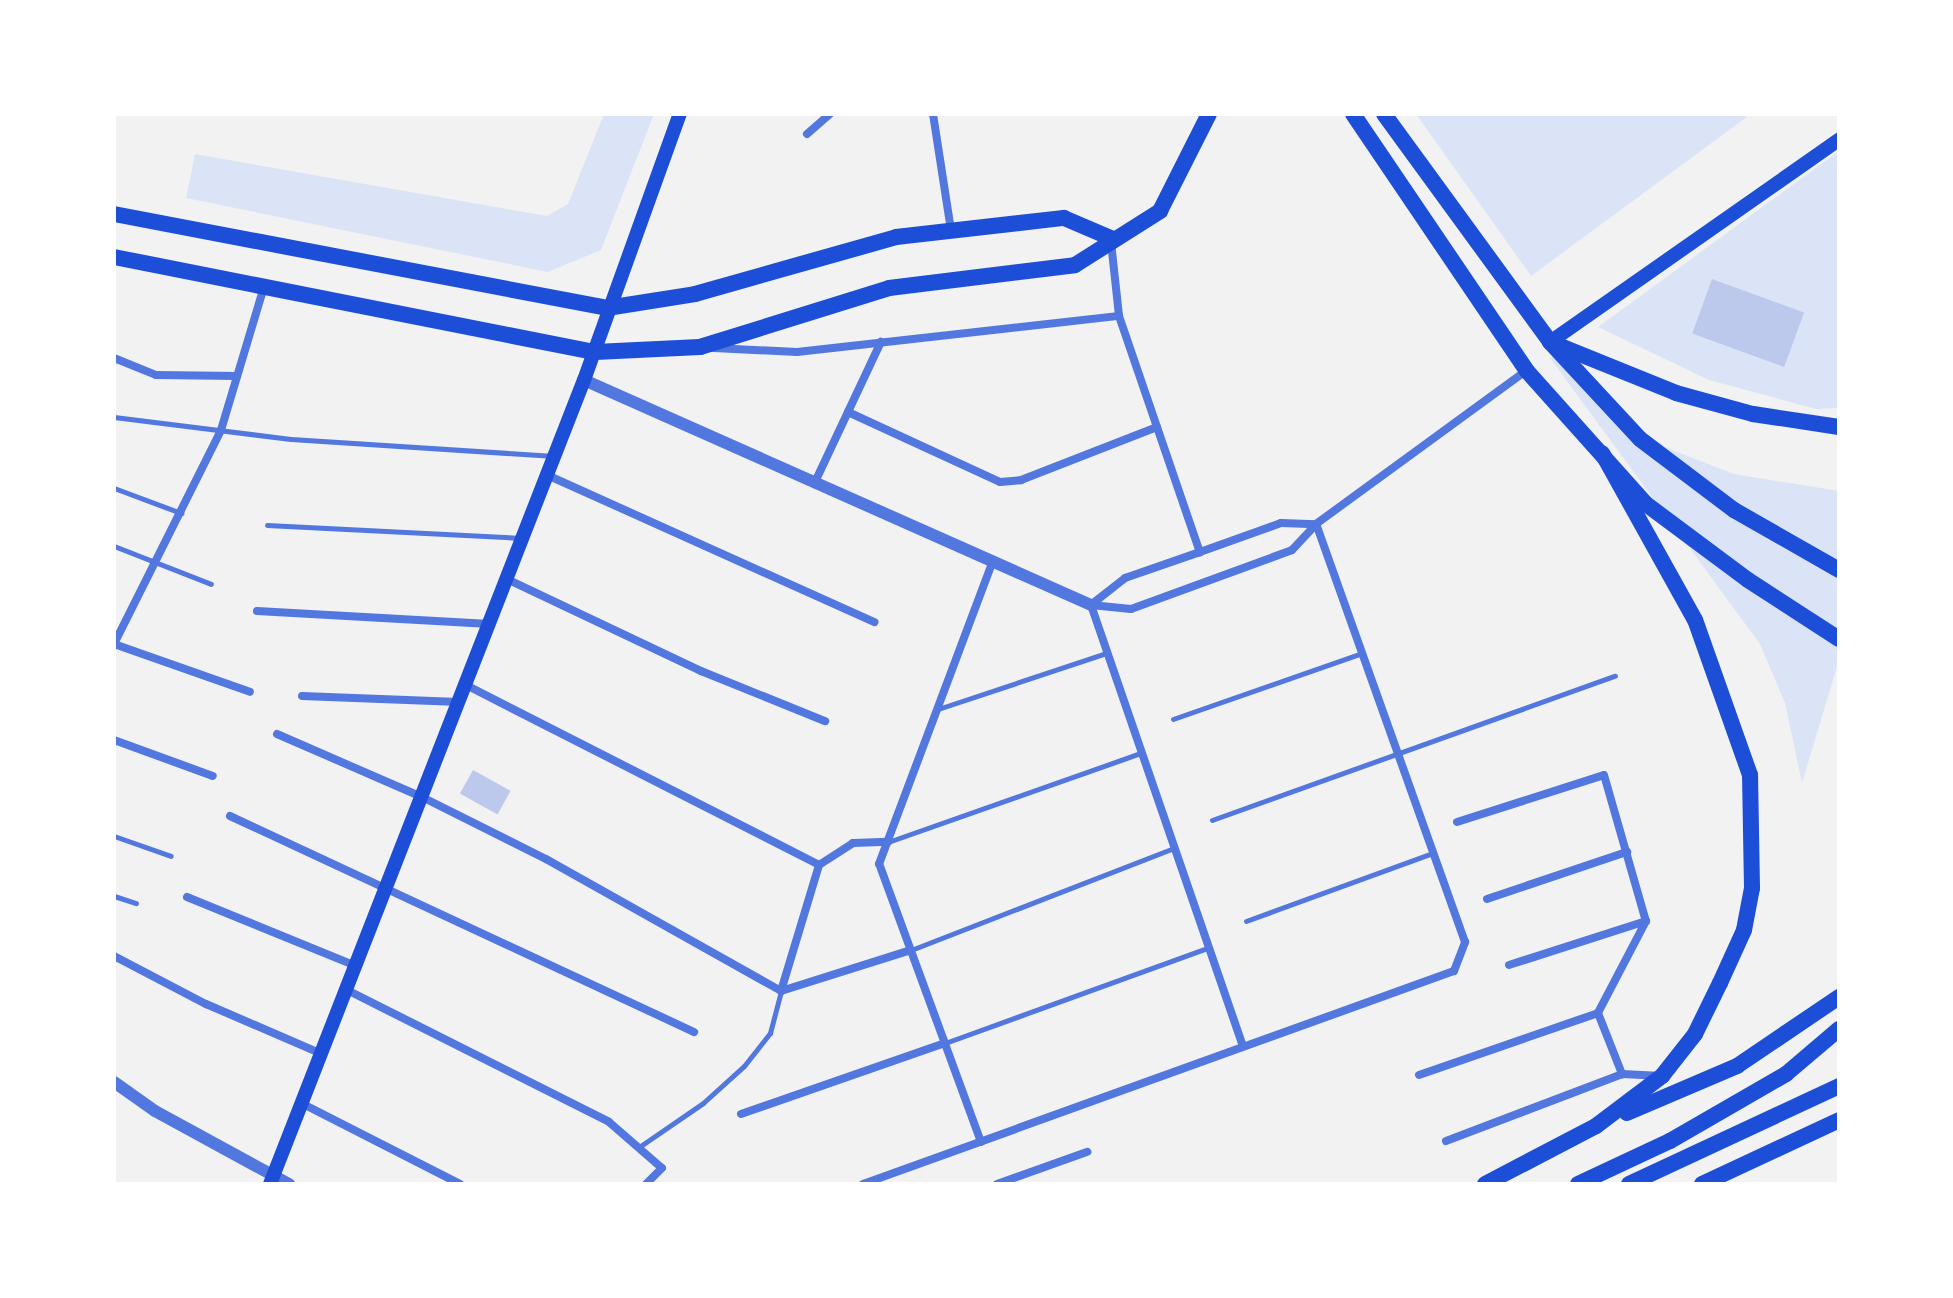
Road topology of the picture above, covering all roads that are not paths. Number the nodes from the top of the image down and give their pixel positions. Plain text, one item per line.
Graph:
1 (680, 114) edge
2 (830, 114) edge
3 (933, 114) edge
4 (1209, 114) edge
5 (1353, 114) edge
6 (1384, 114) edge
7 (807, 134) dead end
8 (1839, 140) edge
9 (114, 214) edge
10 (951, 231) junction
11 (1111, 238) junction
12 (114, 257) edge
13 (264, 287) junction
14 (607, 308) junction
15 (1119, 316) junction
16 (881, 342) junction
17 (1550, 342) junction
18 (700, 347) junction
19 (595, 352) junction
20 (114, 358) edge
21 (1527, 371) junction
22 (237, 376) junction
23 (584, 380) junction
24 (848, 412) junction
25 (114, 417) edge
26 (1157, 427) junction
27 (1839, 427) edge
28 (221, 430) junction
29 (1602, 453) junction
30 (555, 456) junction
31 (547, 475) junction
32 (815, 482) junction
33 (114, 488) edge
34 (181, 513) junction
35 (1316, 524) junction
36 (267, 525) dead end
37 (523, 538) junction
38 (114, 546) edge
39 (1200, 552) junction
40 (993, 561) junction
41 (157, 562) junction
42 (1839, 570) edge
43 (507, 579) junction
44 (211, 584) dead end
45 (1091, 605) junction
46 (257, 611) dead end
47 (874, 622) dead end
48 (490, 624) junction
49 (1839, 639) edge
50 (114, 644) edge
51 (1107, 652) junction
52 (1362, 653) junction
53 (1615, 676) dead end
54 (466, 685) junction
55 (250, 692) dead end
56 (302, 696) dead end
57 (459, 702) junction
58 (937, 710) junction
59 (1173, 719) dead end
60 (825, 721) dead end
61 (277, 734) dead end
62 (114, 740) edge
63 (1142, 753) junction
64 (1398, 753) junction
65 (213, 776) dead end
66 (422, 797) junction
67 (230, 816) dead end
68 (1212, 820) dead end
69 (1457, 822) dead end
70 (114, 836) edge
71 (888, 842) junction
72 (1175, 847) junction
73 (1627, 852) junction
74 (1433, 853) junction
75 (171, 856) dead end
76 (819, 865) junction
77 (388, 886) junction
78 (114, 896) edge
79 (187, 897) dead end
80 (1487, 899) dead end
81 (136, 903) dead end
82 (1246, 921) dead end
83 (1646, 921) junction
84 (1209, 947) junction
85 (911, 950) junction
86 (114, 956) edge
87 (1509, 965) dead end
88 (356, 966) junction
89 (347, 990) junction
90 (781, 991) junction
91 (1839, 997) edge
92 (1598, 1013) junction
93 (1839, 1029) edge
94 (694, 1032) dead end
95 (945, 1043) junction
96 (1243, 1046) junction
97 (322, 1054) junction
98 (1622, 1074) junction
99 (1419, 1075) dead end
100 (1662, 1076) junction
101 (114, 1082) edge
102 (1839, 1086) edge
103 (303, 1104) junction
104 (741, 1114) dead end
105 (1839, 1120) edge
106 (1596, 1126) junction
107 (1446, 1141) dead end
108 (981, 1142) junction
109 (638, 1148) junction
110 (1087, 1152) dead end
111 (272, 1180) edge
112 (289, 1184) edge
113 (460, 1184) edge
114 (646, 1184) edge
115 (863, 1184) edge
116 (997, 1184) edge
117 (1485, 1184) edge
118 (1578, 1184) edge
119 (1629, 1184) edge
120 (1702, 1184) edge

1 - 14 main road
2 - 7 street
3 - 10 street
4 - 11 main road
5 - 21 main road
6 - 17 main road
8 - 17 main road
9 - 14 main road
10 - 11 main road
10 - 14 main road
11 - 15 street
11 - 18 main road
12 - 13 main road
13 - 19 main road
13 - 22 street
14 - 19 main road
15 - 16 street
15 - 26 street
16 - 18 street
16 - 24 street
17 - 27 main road
17 - 42 main road
18 - 19 main road
19 - 23 main road
20 - 22 street
21 - 29 main road
21 - 35 street
22 - 28 street
23 - 30 main road
23 - 32 street
24 - 26 street
24 - 32 street
25 - 28 lane
26 - 39 street
28 - 30 lane
28 - 34 street
29 - 49 main road
29 - 100 main road
30 - 31 main road
31 - 37 main road
31 - 47 street
32 - 40 street
33 - 34 lane
34 - 41 street
35 - 39 street
35 - 45 street
35 - 52 street
36 - 37 lane
37 - 43 main road
38 - 41 lane
39 - 45 street
40 - 45 street
40 - 58 street
41 - 44 lane
41 - 50 street
43 - 48 main road
43 - 60 street
45 - 51 street
46 - 48 street
48 - 54 main road
50 - 55 street
51 - 58 lane
51 - 63 street
52 - 59 lane
52 - 64 street
53 - 64 lane
54 - 57 main road
54 - 76 street
56 - 57 street
57 - 66 main road
58 - 71 street
61 - 66 street
62 - 65 street
63 - 71 lane
63 - 72 street
64 - 68 lane
64 - 74 street
66 - 77 main road
66 - 90 street
67 - 77 street
69 - 73 street
70 - 75 lane
71 - 76 street
71 - 85 street
72 - 84 street
72 - 85 lane
73 - 80 street
73 - 83 street
74 - 82 lane
74 - 96 street
76 - 90 street
77 - 88 main road
77 - 94 street
78 - 81 lane
79 - 88 street
83 - 87 street
83 - 92 street
84 - 95 lane
84 - 96 street
85 - 90 street
85 - 95 street
86 - 97 street
88 - 89 main road
89 - 97 main road
89 - 109 street
90 - 109 lane
91 - 106 main road
92 - 98 street
92 - 99 street
93 - 118 main road
95 - 104 street
95 - 108 street
96 - 108 street
97 - 103 main road
98 - 100 street
98 - 107 street
100 - 106 main road
101 - 111 street
102 - 119 main road
103 - 111 main road
103 - 113 street
105 - 120 main road
106 - 117 main road
108 - 115 street
109 - 114 street
110 - 116 street
111 - 112 street

